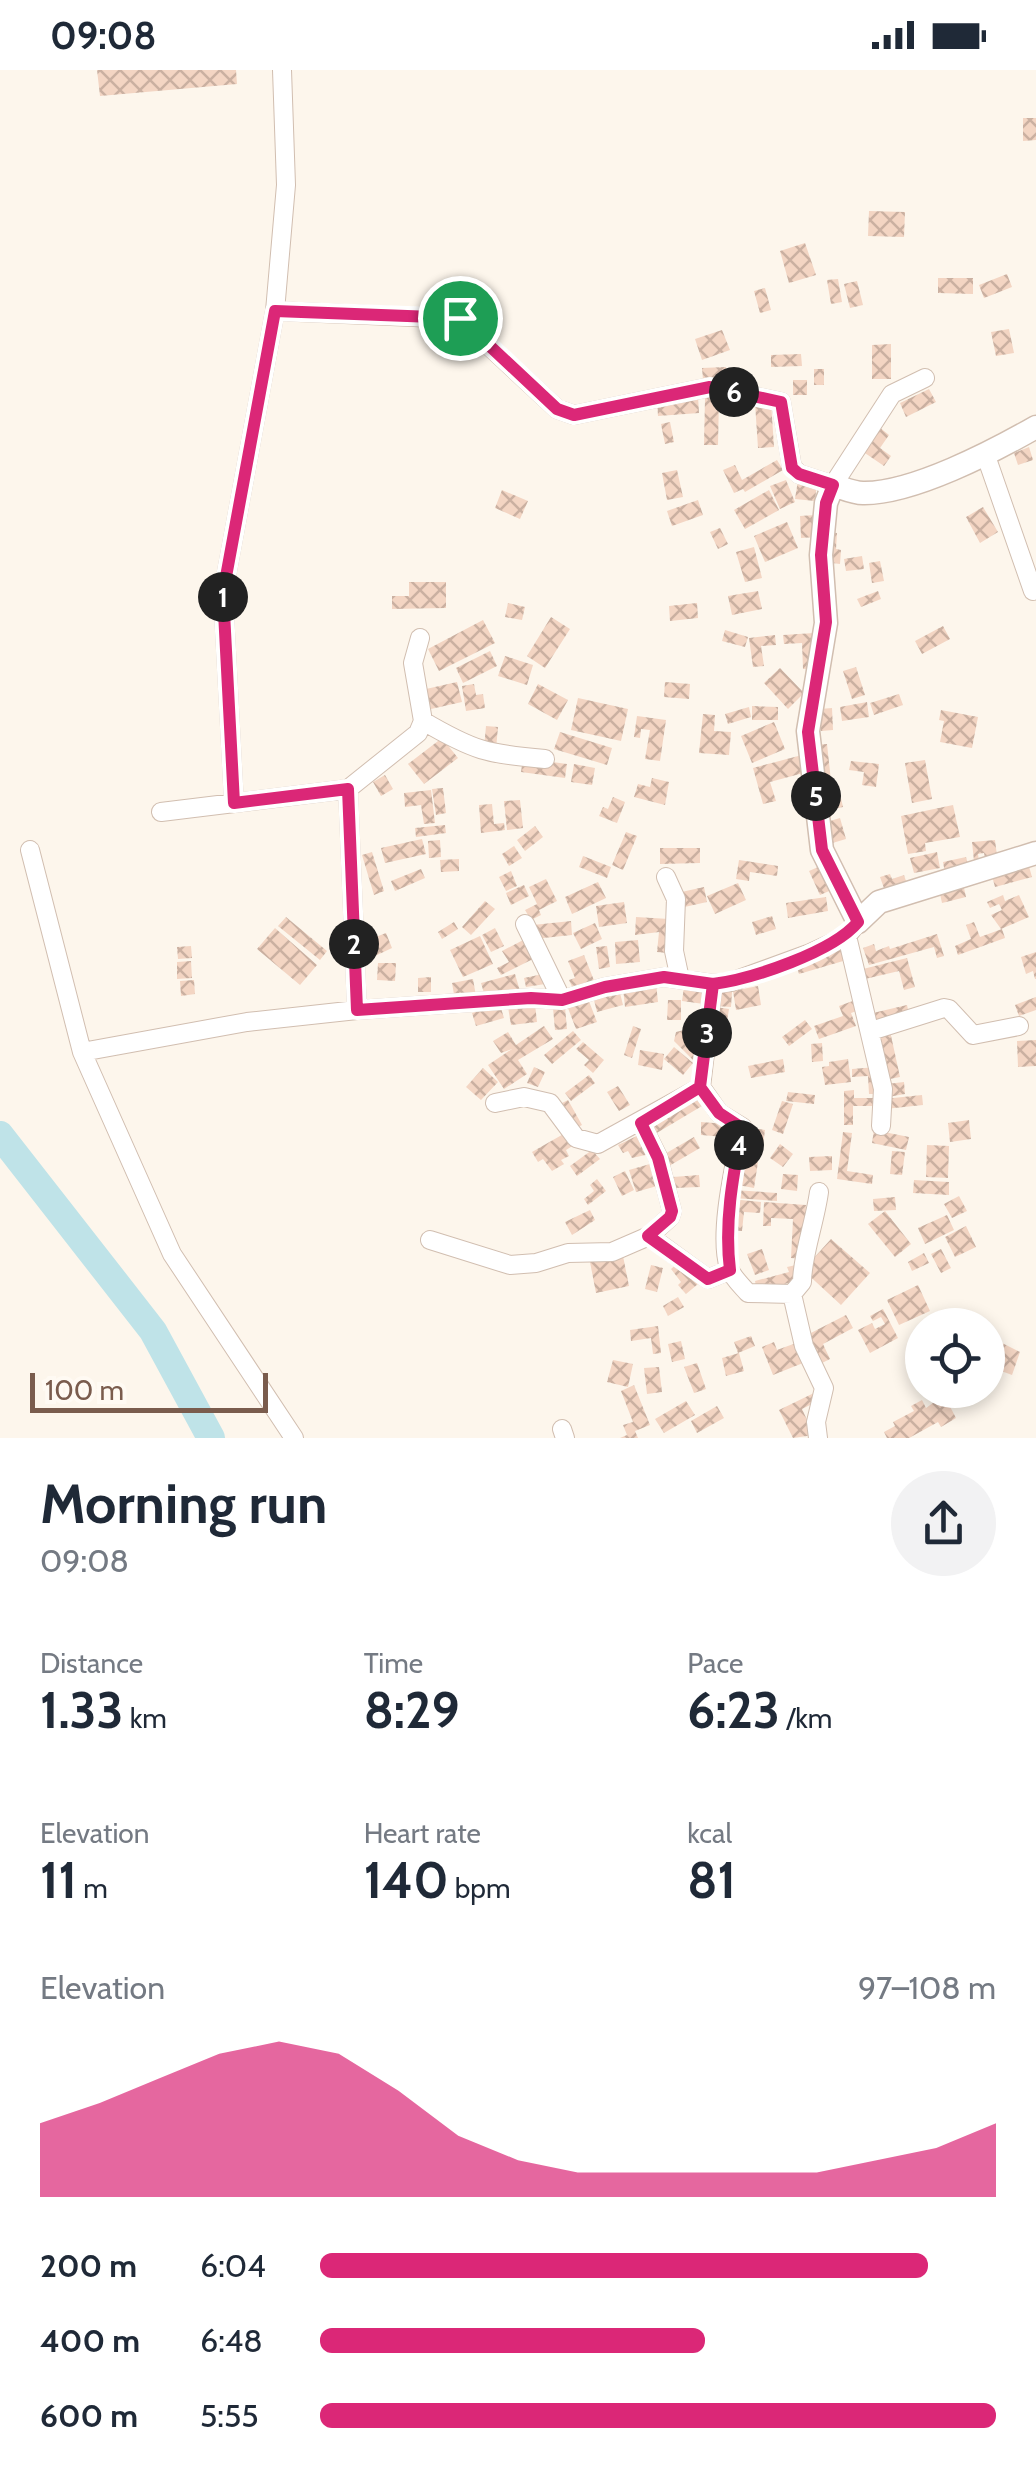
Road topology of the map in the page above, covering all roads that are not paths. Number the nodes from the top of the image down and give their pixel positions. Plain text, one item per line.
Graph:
1 (282, 70) edge
2 (275, 311) junction
3 (925, 378) dead end
4 (1036, 426) edge
5 (986, 456) junction
6 (833, 485) junction
7 (1034, 592) dead end
8 (420, 638) dead end
9 (423, 721) junction
10 (545, 759) dead end
11 (348, 789) junction
12 (234, 803) junction
13 (161, 812) dead end
14 (30, 850) dead end
15 (1036, 853) edge
16 (666, 877) dead end
17 (526, 924) dead end
18 (852, 929) junction
19 (680, 979) junction
20 (713, 984) junction
21 (562, 1000) junction
22 (357, 1010) junction
23 (1019, 1026) dead end
24 (870, 1031) junction
25 (82, 1052) junction
26 (700, 1087) junction
27 (495, 1103) dead end
28 (641, 1123) junction
29 (882, 1126) dead end
30 (819, 1192) dead end
31 (648, 1236) junction
32 (430, 1240) dead end
33 (730, 1270) junction
34 (792, 1294) junction
35 (294, 1438) edge
36 (818, 1438) edge

1 - 2 street
2 - 6 street
2 - 12 street
3 - 6 street
4 - 5 street
5 - 6 street
5 - 7 street
6 - 18 street
8 - 9 street
9 - 10 street
9 - 11 street
11 - 12 street
11 - 22 street
12 - 13 street
14 - 25 street
15 - 18 street
16 - 19 street
17 - 21 street
18 - 20 street
18 - 24 street
19 - 20 street
19 - 21 street
20 - 26 street
21 - 22 street
22 - 25 street
23 - 24 street
24 - 29 street
25 - 35 street
26 - 28 street
26 - 33 street
27 - 28 street
28 - 31 street
30 - 34 street
31 - 32 street
31 - 33 street
33 - 34 street
34 - 36 street

